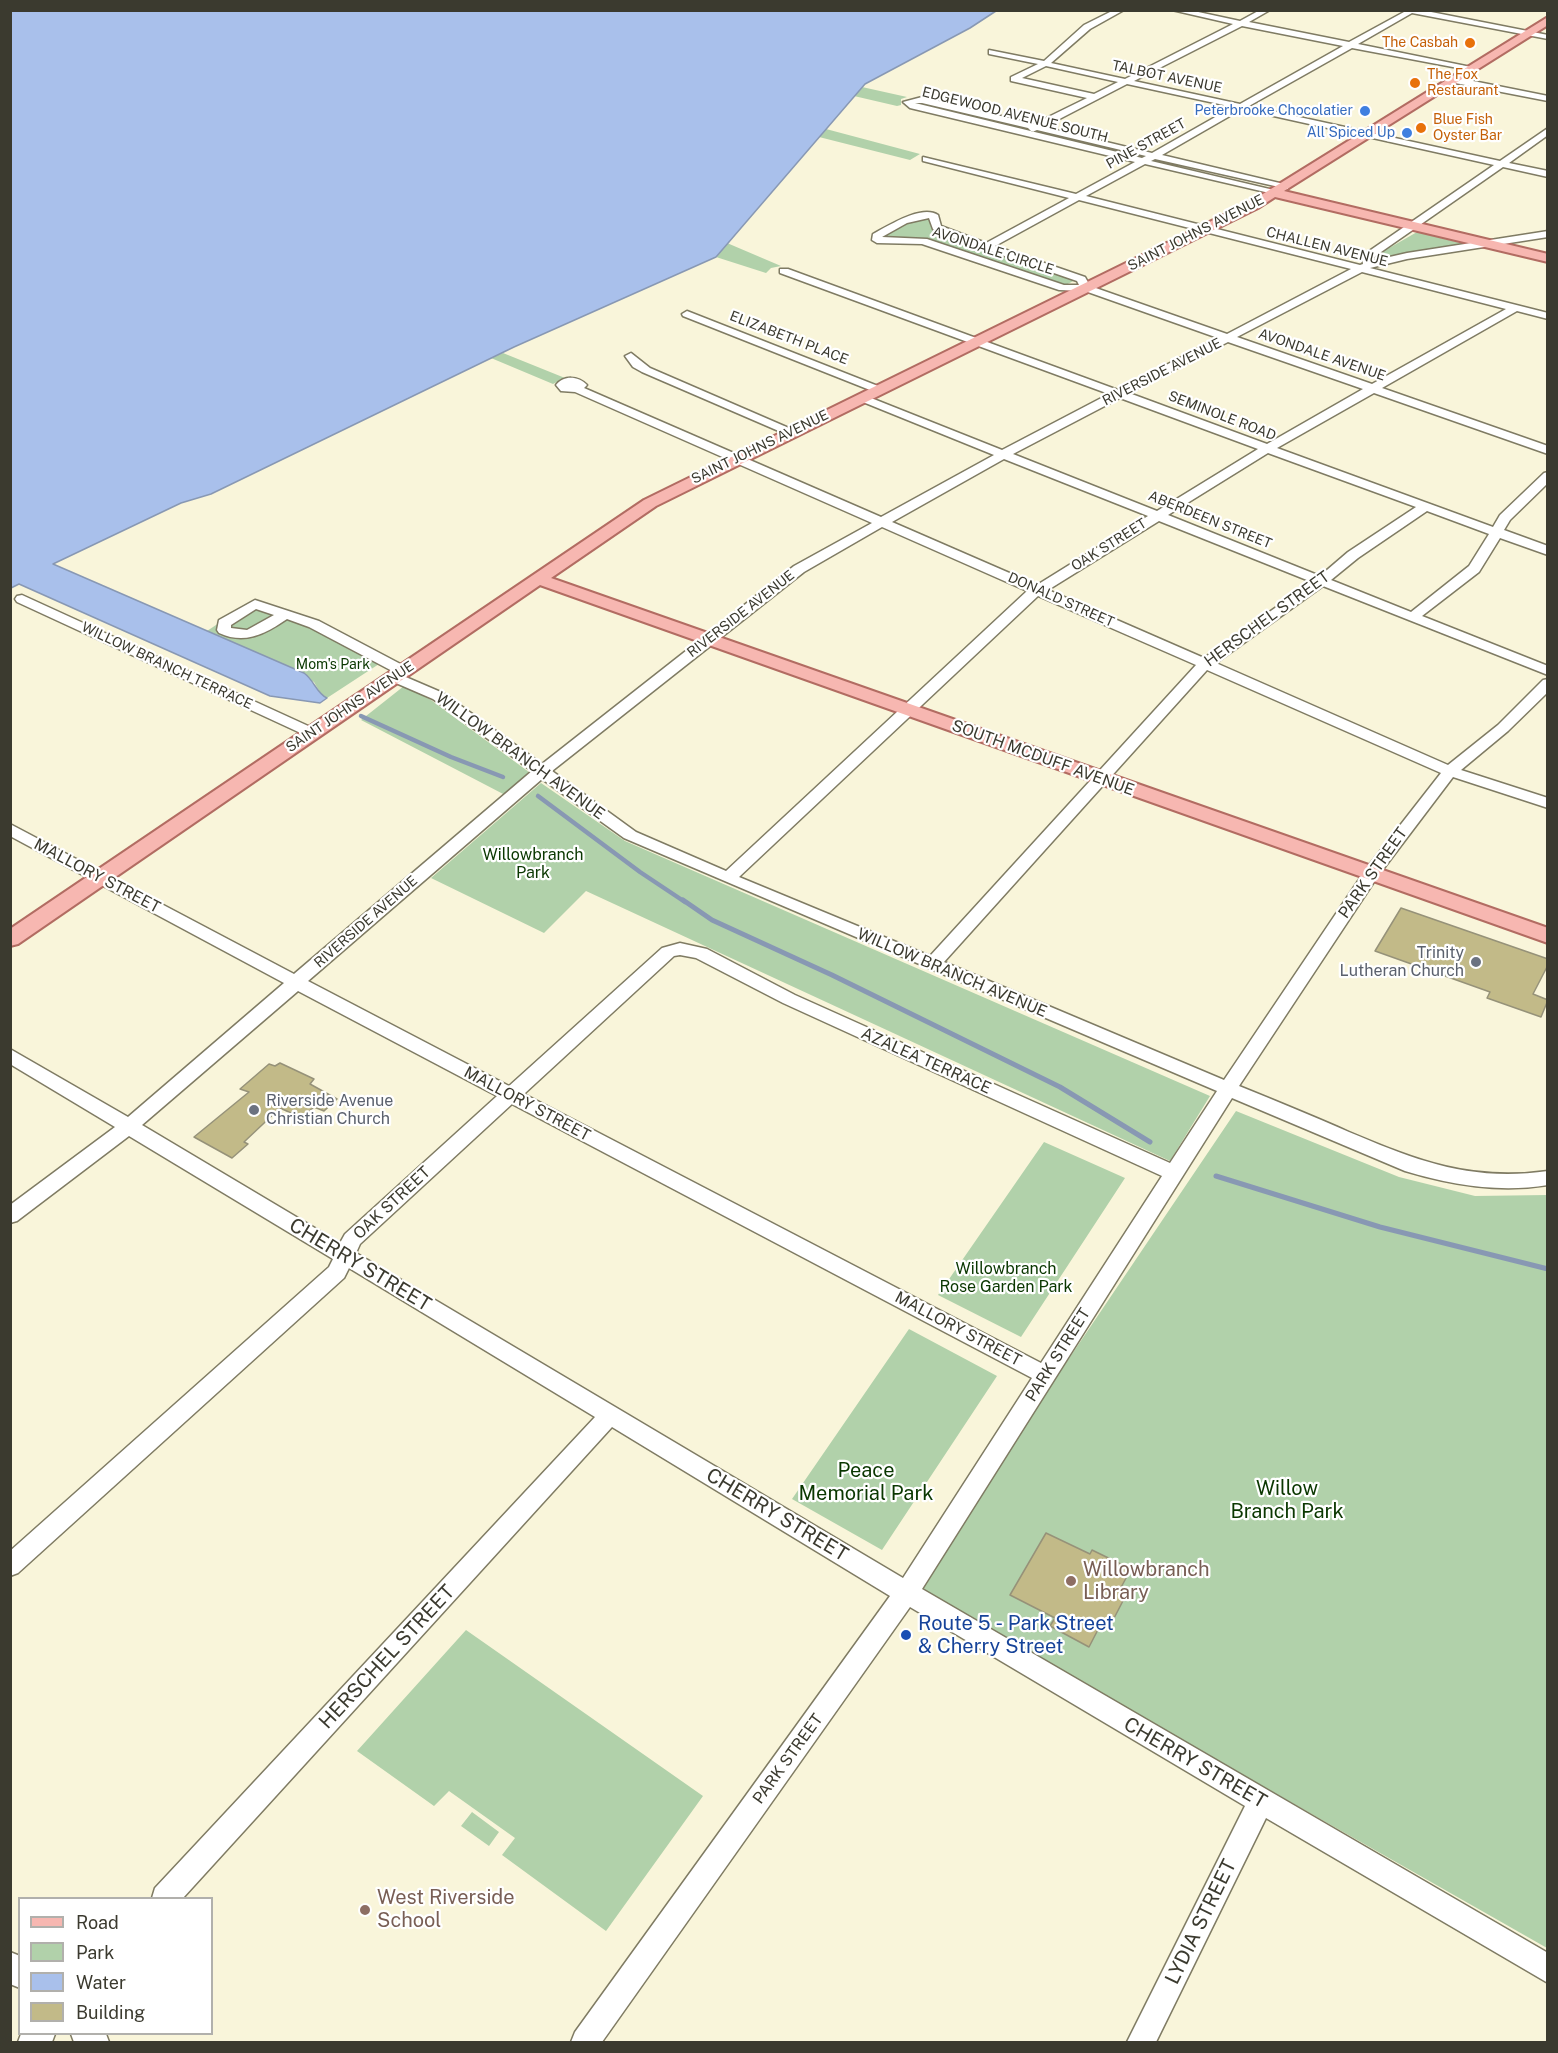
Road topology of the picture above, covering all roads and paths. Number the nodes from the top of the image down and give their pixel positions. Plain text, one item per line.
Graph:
1 (1121, 10) edge
2 (1175, 10) edge
3 (1267, 10) edge
4 (1410, 11) edge
5 (1548, 20) edge
6 (1241, 24) junction
7 (1528, 33) junction
8 (1548, 37) edge
9 (1351, 45) junction
10 (992, 52) dead end
11 (1044, 64) junction
12 (1471, 69) junction
13 (1453, 80) junction
14 (1128, 81) junction
15 (1096, 97) junction
16 (1548, 99) edge
17 (1241, 107) junction
18 (1035, 128) junction
19 (1548, 131) edge
20 (1026, 133) junction
21 (1368, 134) junction
22 (1155, 155) junction
23 (926, 159) dead end
24 (1144, 161) junction
25 (1502, 164) junction
26 (1548, 174) edge
27 (1280, 190) junction
28 (1078, 197) junction
29 (1419, 223) junction
30 (1205, 230) junction
31 (1548, 234) edge
32 (1509, 240) junction
33 (1486, 243) junction
34 (986, 247) junction
35 (1548, 249) edge
36 (1548, 258) edge
37 (1365, 267) junction
38 (784, 271) dead end
39 (1086, 288) junction
40 (1515, 308) junction
41 (687, 314) dead end
42 (1548, 316) edge
43 (1228, 338) junction
44 (976, 342) junction
45 (631, 357) dead end
46 (1372, 388) junction
47 (577, 389) dead end
48 (879, 390) junction
49 (1117, 394) junction
50 (862, 398) junction
51 (792, 432) junction
52 (1266, 448) junction
53 (1548, 450) edge
54 (1003, 454) junction
55 (736, 459) junction
56 (1548, 476) edge
57 (1426, 506) junction
58 (1156, 515) junction
59 (879, 522) junction
60 (1497, 532) junction
61 (1548, 551) edge
62 (538, 579) junction
63 (1322, 581) junction
64 (1038, 590) junction
65 (22, 599) dead end
66 (285, 614) dead end
67 (1414, 616) junction
68 (709, 639) junction
69 (1205, 664) junction
70 (1548, 671) edge
71 (399, 674) junction
72 (1548, 683) edge
73 (907, 709) junction
74 (312, 733) junction
75 (1450, 771) junction
76 (541, 772) junction
77 (1101, 778) junction
78 (1548, 803) edge
79 (10, 830) edge
80 (1372, 873) junction
81 (100, 878) junction
82 (728, 878) junction
83 (1548, 936) edge
84 (10, 939) edge
85 (680, 949) joint
86 (932, 965) junction
87 (296, 982) junction
88 (10, 1055) edge
89 (1227, 1090) junction
90 (511, 1095) junction
91 (129, 1126) junction
92 (1173, 1173) junction
93 (1548, 1178) edge
94 (10, 1216) edge
95 (344, 1256) junction
96 (1045, 1375) junction
97 (609, 1415) junction
98 (10, 1566) edge
99 (907, 1592) junction
100 (1261, 1801) junction
101 (167, 1897) edge
102 (1548, 1969) edge
103 (585, 2043) edge
104 (1141, 2043) edge

1 - 11 street
2 - 6 street
3 - 6 street
4 - 7 street
4 - 9 street, PINE STREET
5 - 7 main road, SAINT JOHNS AVENUE
6 - 9 street
6 - 14 street
7 - 8 street
7 - 12 main road, SAINT JOHNS AVENUE
9 - 12 street
9 - 17 street, PINE STREET
10 - 11 street, TALBOT AVENUE
11 - 14 street, TALBOT AVENUE
11 - 15 street
12 - 13 main road, SAINT JOHNS AVENUE
13 - 16 street
13 - 21 main road, SAINT JOHNS AVENUE
14 - 15 street
14 - 17 street, TALBOT AVENUE
15 - 18 street
17 - 21 street, TALBOT AVENUE
17 - 22 street, PINE STREET
18 - 20 street
18 - 20 street, EDGEWOOD AVENUE SOUTH
18 - 22 street, EDGEWOOD AVENUE SOUTH
19 - 25 street, RIVERSIDE AVENUE
20 - 24 street, EDGEWOOD AVENUE SOUTH
21 - 25 street, TALBOT AVENUE
21 - 27 main road, SAINT JOHNS AVENUE
22 - 24 street, PINE STREET
22 - 27 street, EDGEWOOD AVENUE SOUTH
23 - 28 street, CHALLEN AVENUE
24 - 27 street, EDGEWOOD AVENUE SOUTH
24 - 28 street, PINE STREET
25 - 26 street, TALBOT AVENUE
25 - 29 street, RIVERSIDE AVENUE
27 - 29 main road, EDGEWOOD AVENUE SOUTH
27 - 30 main road, SAINT JOHNS AVENUE
28 - 30 street, CHALLEN AVENUE
28 - 34 street, PINE STREET
29 - 32 main road, EDGEWOOD AVENUE SOUTH
29 - 33 main road, EDGEWOOD AVENUE SOUTH
29 - 37 street, RIVERSIDE AVENUE
30 - 37 street, CHALLEN AVENUE
30 - 39 main road, SAINT JOHNS AVENUE
31 - 32 street
32 - 33 street
32 - 35 main road, EDGEWOOD AVENUE SOUTH
33 - 36 main road, EDGEWOOD AVENUE SOUTH
33 - 37 street
34 - 39 street, AVONDALE CIRCLE
34 - 39 street, AVONDALE CIRCLE
37 - 40 street, CHALLEN AVENUE
37 - 43 street, RIVERSIDE AVENUE
38 - 44 street, SEMINOLE ROAD
39 - 43 street, AVONDALE AVENUE
39 - 44 main road, SAINT JOHNS AVENUE
40 - 42 street, CHALLEN AVENUE
40 - 46 street, OAK STREET
41 - 48 street, ELIZABETH PLACE
43 - 46 street, AVONDALE AVENUE
43 - 49 street, RIVERSIDE AVENUE
44 - 48 main road, SAINT JOHNS AVENUE
44 - 49 street, SEMINOLE ROAD
45 - 51 street
46 - 52 street, OAK STREET
46 - 53 street, AVONDALE AVENUE
47 - 55 street, DONALD STREET
48 - 50 main road, SAINT JOHNS AVENUE
49 - 52 street, SEMINOLE ROAD
49 - 54 street, RIVERSIDE AVENUE
50 - 51 main road, SAINT JOHNS AVENUE
50 - 54 street, ABERDEEN STREET
51 - 55 main road, SAINT JOHNS AVENUE
52 - 57 street, SEMINOLE ROAD
52 - 58 street, OAK STREET
54 - 58 street, ABERDEEN STREET
54 - 59 street, RIVERSIDE AVENUE
55 - 59 street, DONALD STREET
55 - 62 main road, SAINT JOHNS AVENUE
56 - 60 street
57 - 60 street, SEMINOLE ROAD
57 - 63 street, HERSCHEL STREET
58 - 63 street, ABERDEEN STREET
58 - 64 street, OAK STREET
59 - 64 street, DONALD STREET
59 - 68 street, RIVERSIDE AVENUE
60 - 61 street, SEMINOLE ROAD
60 - 67 street
62 - 68 main road, SOUTH MCDUFF AVENUE
62 - 71 main road, SAINT JOHNS AVENUE
63 - 67 street, ABERDEEN STREET
63 - 69 street, HERSCHEL STREET
64 - 69 street, DONALD STREET
64 - 73 street, OAK STREET
65 - 74 street, WILLOW BRANCH TERRACE
66 - 71 street, WILLOW BRANCH AVENUE
67 - 70 street, ABERDEEN STREET
68 - 73 main road, SOUTH MCDUFF AVENUE
68 - 76 street, RIVERSIDE AVENUE
69 - 75 street, DONALD STREET
69 - 77 street, HERSCHEL STREET
71 - 74 main road, SAINT JOHNS AVENUE
71 - 76 street, WILLOW BRANCH AVENUE
72 - 75 street, PARK STREET
73 - 77 main road, SOUTH MCDUFF AVENUE
73 - 82 street, OAK STREET
74 - 81 main road, SAINT JOHNS AVENUE
75 - 78 street, DONALD STREET
75 - 80 street, PARK STREET
76 - 82 street, WILLOW BRANCH AVENUE
76 - 87 street, RIVERSIDE AVENUE
77 - 80 main road, SOUTH MCDUFF AVENUE
77 - 86 street, HERSCHEL STREET
79 - 81 street, MALLORY STREET
80 - 83 main road, SOUTH MCDUFF AVENUE
80 - 89 street, PARK STREET
81 - 84 main road, SAINT JOHNS AVENUE
81 - 87 street, MALLORY STREET
82 - 86 street, WILLOW BRANCH AVENUE
85 - 90 street, OAK STREET
85 - 92 street, AZALEA TERRACE
86 - 89 street, WILLOW BRANCH AVENUE
87 - 90 street, MALLORY STREET
87 - 91 street, RIVERSIDE AVENUE
88 - 91 street, CHERRY STREET
89 - 92 street, PARK STREET
89 - 93 street, WILLOW BRANCH AVENUE
90 - 95 street, OAK STREET
90 - 96 street, MALLORY STREET
91 - 94 street, RIVERSIDE AVENUE
91 - 95 street, CHERRY STREET
92 - 96 street, PARK STREET
95 - 97 street, CHERRY STREET
95 - 98 street, OAK STREET
96 - 99 street, PARK STREET
97 - 99 street, CHERRY STREET
97 - 101 street, HERSCHEL STREET
99 - 100 street, CHERRY STREET
99 - 103 street, PARK STREET
100 - 102 street, CHERRY STREET
100 - 104 street, LYDIA STREET

